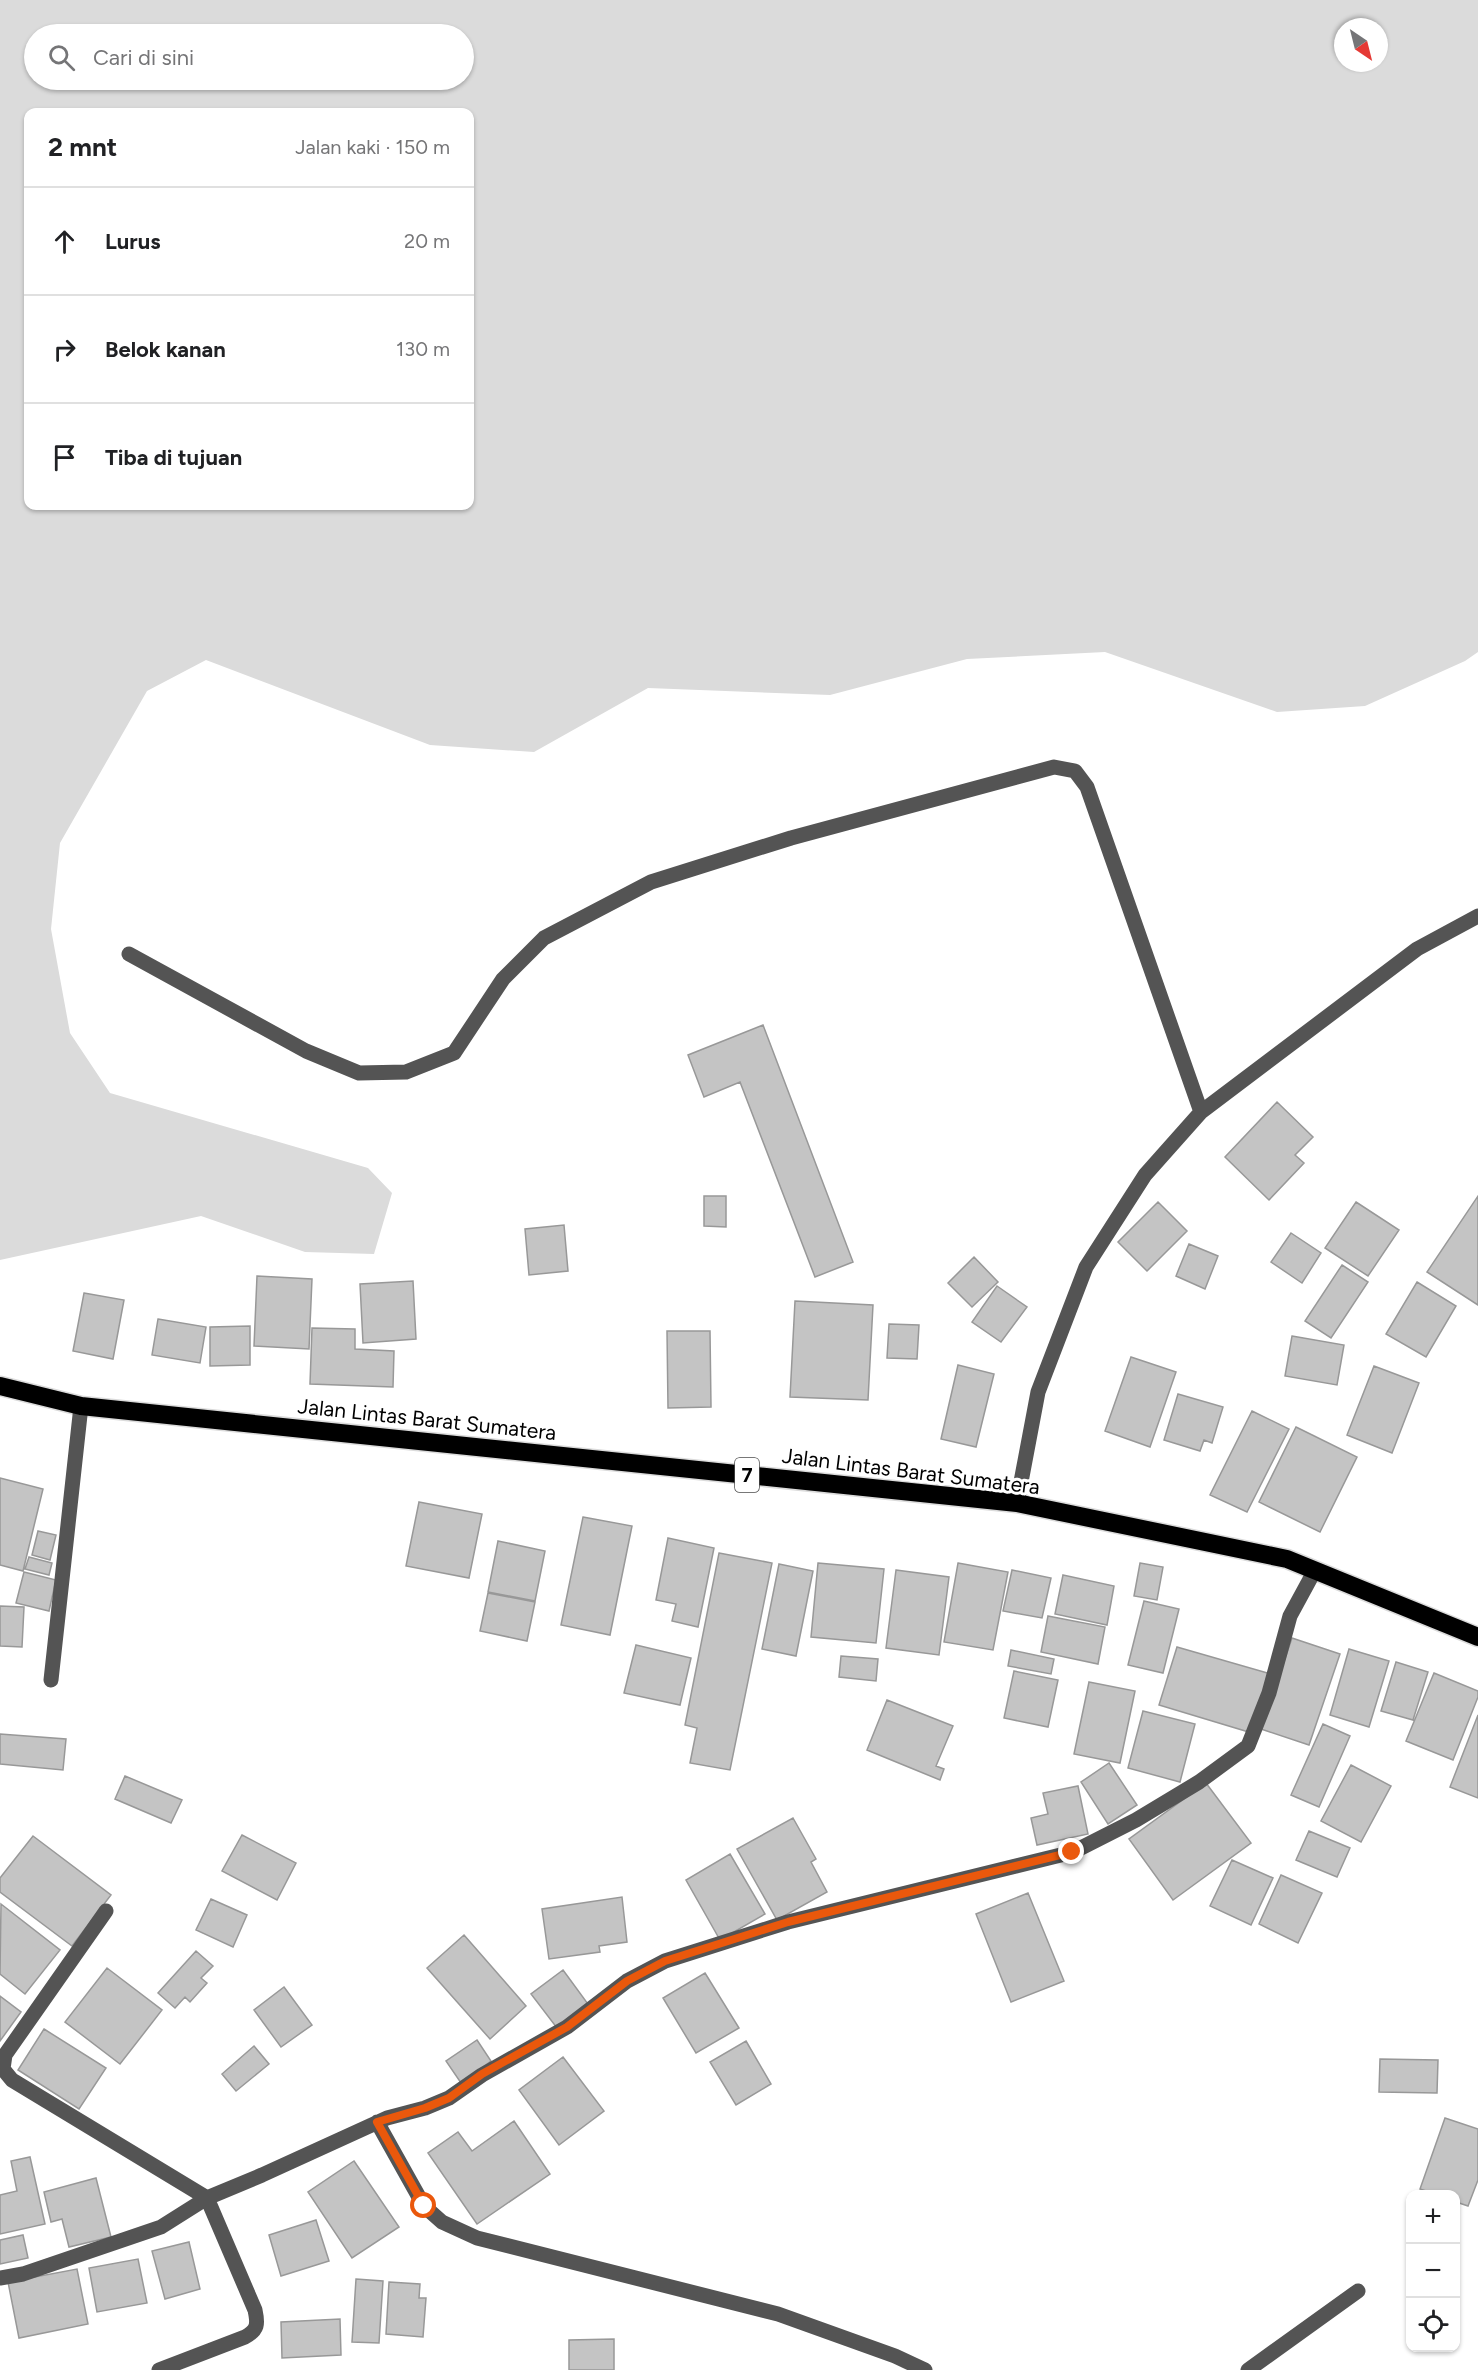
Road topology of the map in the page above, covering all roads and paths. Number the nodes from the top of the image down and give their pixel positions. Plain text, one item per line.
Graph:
1 (1478, 916) edge
2 (129, 954) dead end
3 (1201, 1112) junction
4 (0, 1386) edge
5 (81, 1406) junction
6 (1017, 1503) junction
7 (1315, 1570) junction
8 (1478, 1637) edge
9 (51, 1680) dead end
10 (106, 1911) dead end
11 (377, 2122) junction
12 (207, 2198) junction
13 (0, 2278) edge
14 (1358, 2291) dead end
15 (159, 2370) edge
16 (925, 2370) edge
17 (1248, 2370) edge

1 - 3 street
2 - 3 street
3 - 6 street
4 - 5 highway, Jalan Lintas Barat Sumatera / 7
5 - 6 highway, Jalan Lintas Barat Sumatera / 7
5 - 9 street
6 - 7 highway, Jalan Lintas Barat Sumatera / 7
7 - 8 highway, Jalan Lintas Barat Sumatera / 7
7 - 11 street
10 - 12 street
11 - 12 street
11 - 16 street
12 - 13 street
12 - 15 street
14 - 17 street

